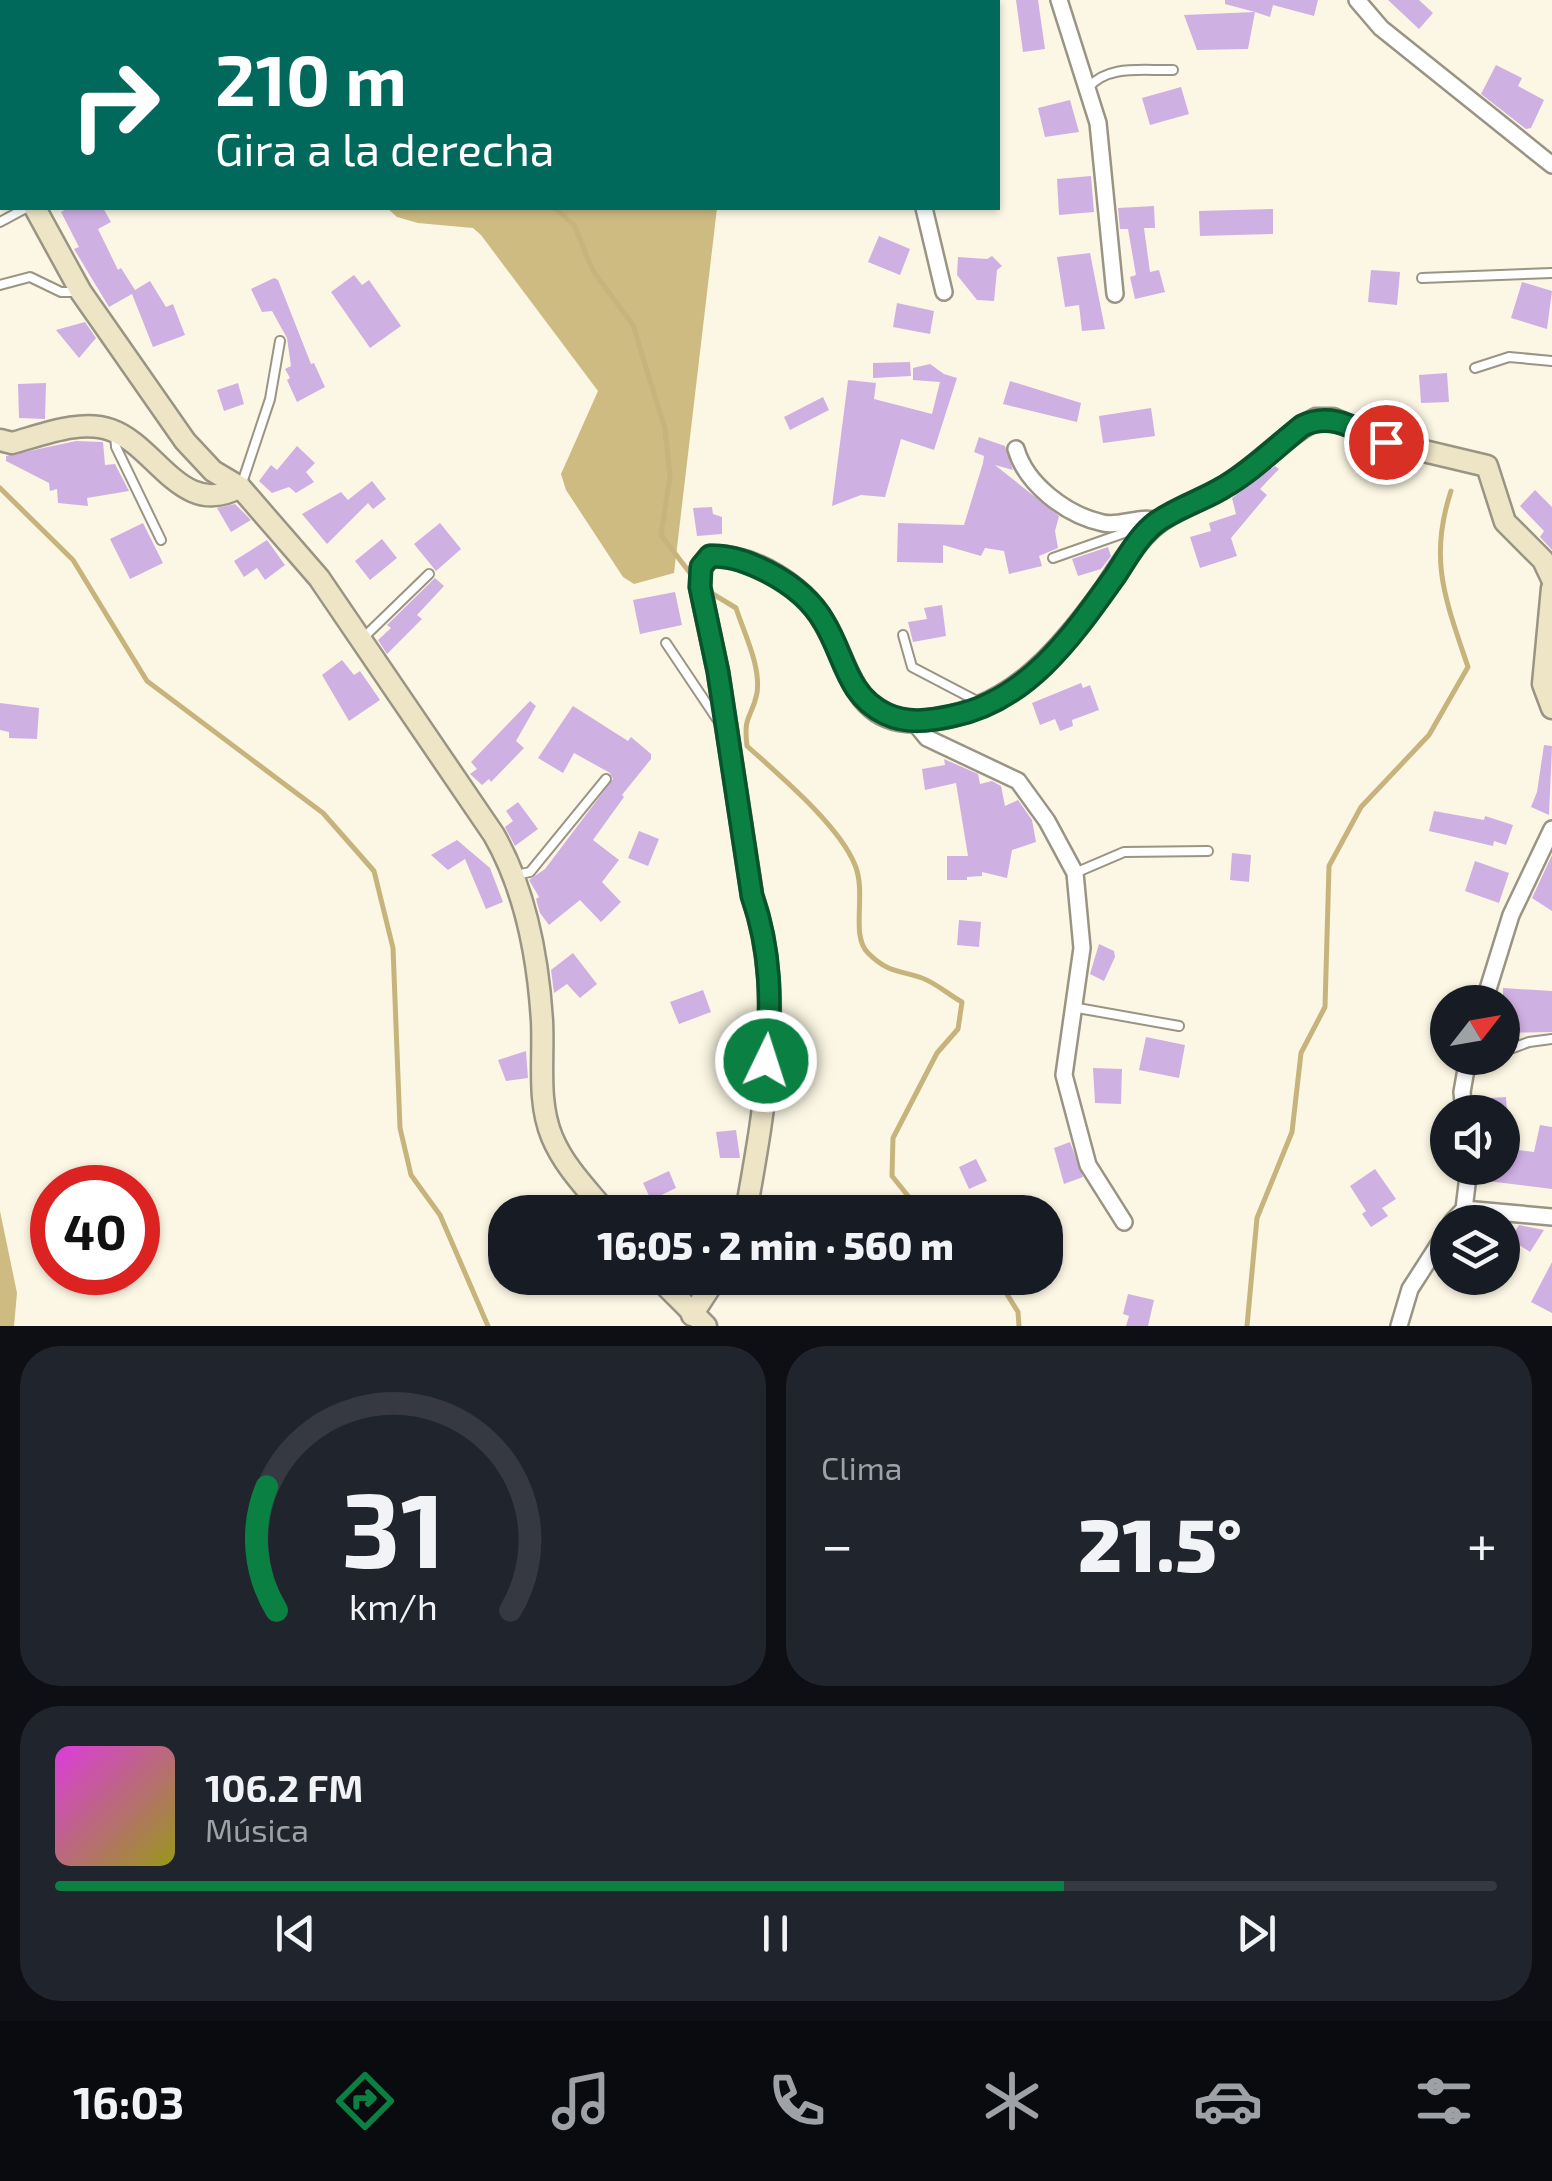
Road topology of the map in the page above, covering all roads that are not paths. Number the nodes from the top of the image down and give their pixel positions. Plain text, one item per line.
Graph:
1 (1059, 0) edge
2 (1357, 0) edge
3 (1173, 70) dead end
4 (1088, 88) junction
5 (1552, 165) edge
6 (22, 210) edge
7 (36, 210) edge
8 (924, 210) edge
9 (0, 222) edge
10 (1552, 273) edge
11 (1422, 278) dead end
12 (0, 285) edge
13 (81, 292) junction
14 (944, 292) dead end
15 (1115, 294) dead end
16 (280, 341) dead end
17 (1552, 361) edge
18 (1475, 368) dead end
19 (114, 431) junction
20 (0, 440) edge
21 (1016, 449) dead end
22 (240, 487) junction
23 (1158, 521) junction
24 (161, 540) dead end
25 (1053, 558) dead end
26 (429, 574) dead end
27 (1552, 579) edge
28 (1552, 588) edge
29 (903, 635) dead end
30 (362, 639) junction
31 (666, 644) dead end
32 (986, 706) junction
33 (1552, 708) edge
34 (914, 722) junction
35 (727, 732) junction
36 (606, 780) dead end
37 (1552, 829) edge
38 (1208, 851) dead end
39 (1076, 873) junction
40 (516, 875) junction
41 (1489, 985) edge
42 (1072, 1007) junction
43 (1179, 1026) dead end
44 (1552, 1040) edge
45 (1520, 1046) edge
46 (592, 1195) edge
47 (748, 1195) edge
48 (1520, 1214) edge
49 (1552, 1217) edge
50 (1124, 1222) dead end
51 (1430, 1258) edge
52 (675, 1295) edge
53 (709, 1295) edge
54 (699, 1320) edge
55 (1399, 1326) edge

1 - 4 street
2 - 5 street
3 - 4 lane
4 - 15 street
6 - 9 lane
7 - 13 street
8 - 14 street
10 - 11 lane
12 - 13 lane
13 - 22 street
16 - 22 lane
17 - 18 lane
19 - 20 street
19 - 22 street
19 - 24 lane
21 - 23 street
22 - 30 street
23 - 25 lane
23 - 27 street
23 - 32 street
26 - 30 lane
28 - 33 street
29 - 32 lane
30 - 40 street
31 - 35 lane
32 - 34 street
34 - 35 street
34 - 39 street
35 - 47 street
36 - 40 lane
37 - 41 street
38 - 39 lane
39 - 42 street
40 - 46 street
42 - 43 lane
42 - 50 street
44 - 45 lane
48 - 49 street
51 - 55 street
52 - 54 street
53 - 54 street

